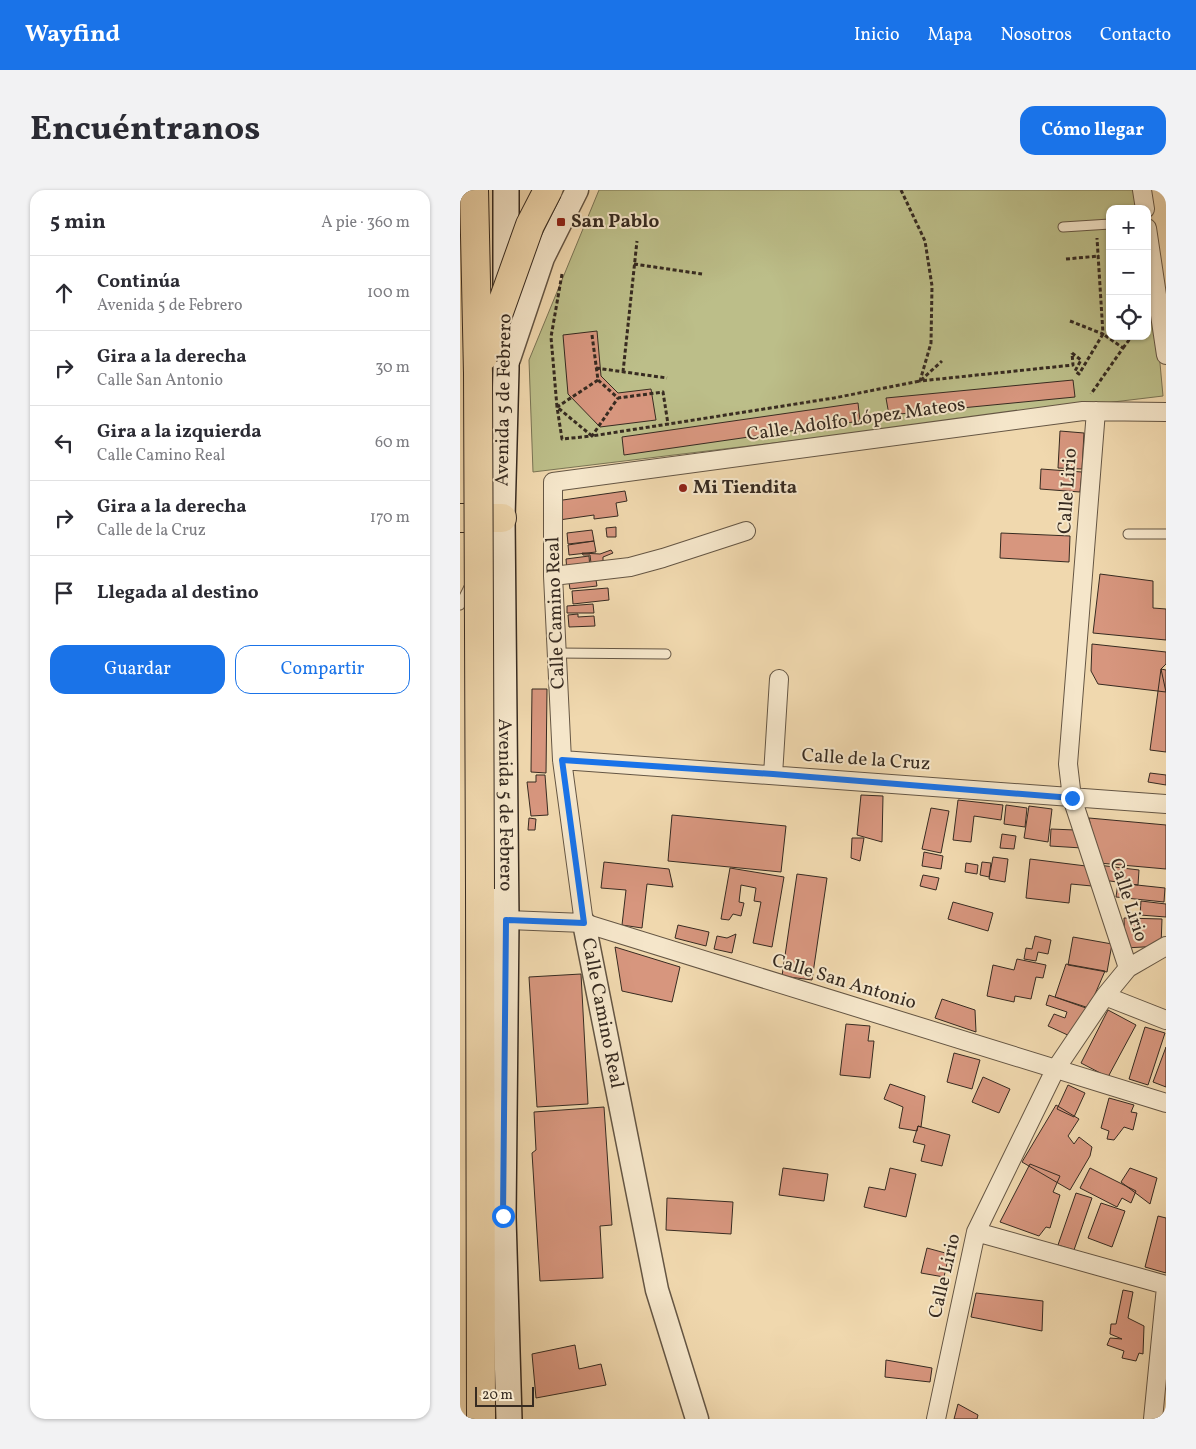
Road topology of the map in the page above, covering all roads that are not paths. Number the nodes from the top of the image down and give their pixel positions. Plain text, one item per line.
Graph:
1 (474, 190) edge
2 (506, 190) edge
3 (548, 190) edge
4 (577, 190) edge
5 (1142, 190) edge
6 (1144, 205) edge
7 (1106, 224) edge
8 (1063, 227) dead end
9 (1150, 250) edge
10 (1166, 355) edge
11 (506, 369) junction
12 (478, 373) junction
13 (1089, 411) junction
14 (1166, 412) edge
15 (553, 482) joint
16 (460, 518) edge
17 (746, 531) dead end
18 (495, 533) junction
19 (1128, 534) dead end
20 (1166, 534) edge
21 (553, 576) junction
22 (460, 605) edge
23 (557, 653) junction
24 (666, 654) dead end
25 (780, 679) dead end
26 (562, 760) junction
27 (773, 774) junction
28 (1072, 798) junction
29 (1166, 804) edge
30 (506, 920) junction
31 (584, 923) junction
32 (1166, 946) edge
33 (1128, 968) junction
34 (1105, 996) junction
35 (1166, 1020) edge
36 (1055, 1070) junction
37 (1166, 1103) edge
38 (976, 1232) junction
39 (1166, 1286) edge
40 (481, 1419) edge
41 (509, 1419) edge
42 (697, 1419) edge
43 (936, 1419) edge
44 (1153, 1419) edge

1 - 12 main road, Avenida 5 de Febrero, bridge
2 - 11 main road, Avenida 5 de Febrero
3 - 12 main road, bridge
4 - 11 street
5 - 6 street
7 - 8 lane
9 - 10 street
11 - 18 main road, Avenida 5 de Febrero
12 - 40 main road, Avenida 5 de Febrero, bridge
13 - 14 street, Calle Adolfo López Mateos
13 - 15 street, Calle Adolfo López Mateos
13 - 28 street, Calle Lirio
15 - 21 street, Calle Camino Real
16 - 18 main road
17 - 21 street
18 - 22 lane
18 - 30 main road, Avenida 5 de Febrero
19 - 20 lane
21 - 23 street, Calle Camino Real
23 - 24 lane
23 - 26 street, Calle Camino Real
25 - 27 street
26 - 27 street, Calle de la Cruz
26 - 31 street, Calle Camino Real
27 - 28 street, Calle de la Cruz
28 - 29 street, Calle de la Cruz
28 - 33 street, Calle Lirio
30 - 31 street, Calle San Antonio
30 - 41 main road, Avenida 5 de Febrero
31 - 36 street, Calle San Antonio
31 - 42 street, Calle Camino Real
32 - 33 street
33 - 34 street, Calle Lirio
34 - 35 street
34 - 36 street, Calle Lirio
36 - 37 street, Calle San Antonio
36 - 38 street, Calle Lirio
38 - 39 street
38 - 43 street, Calle Lirio
39 - 44 street

